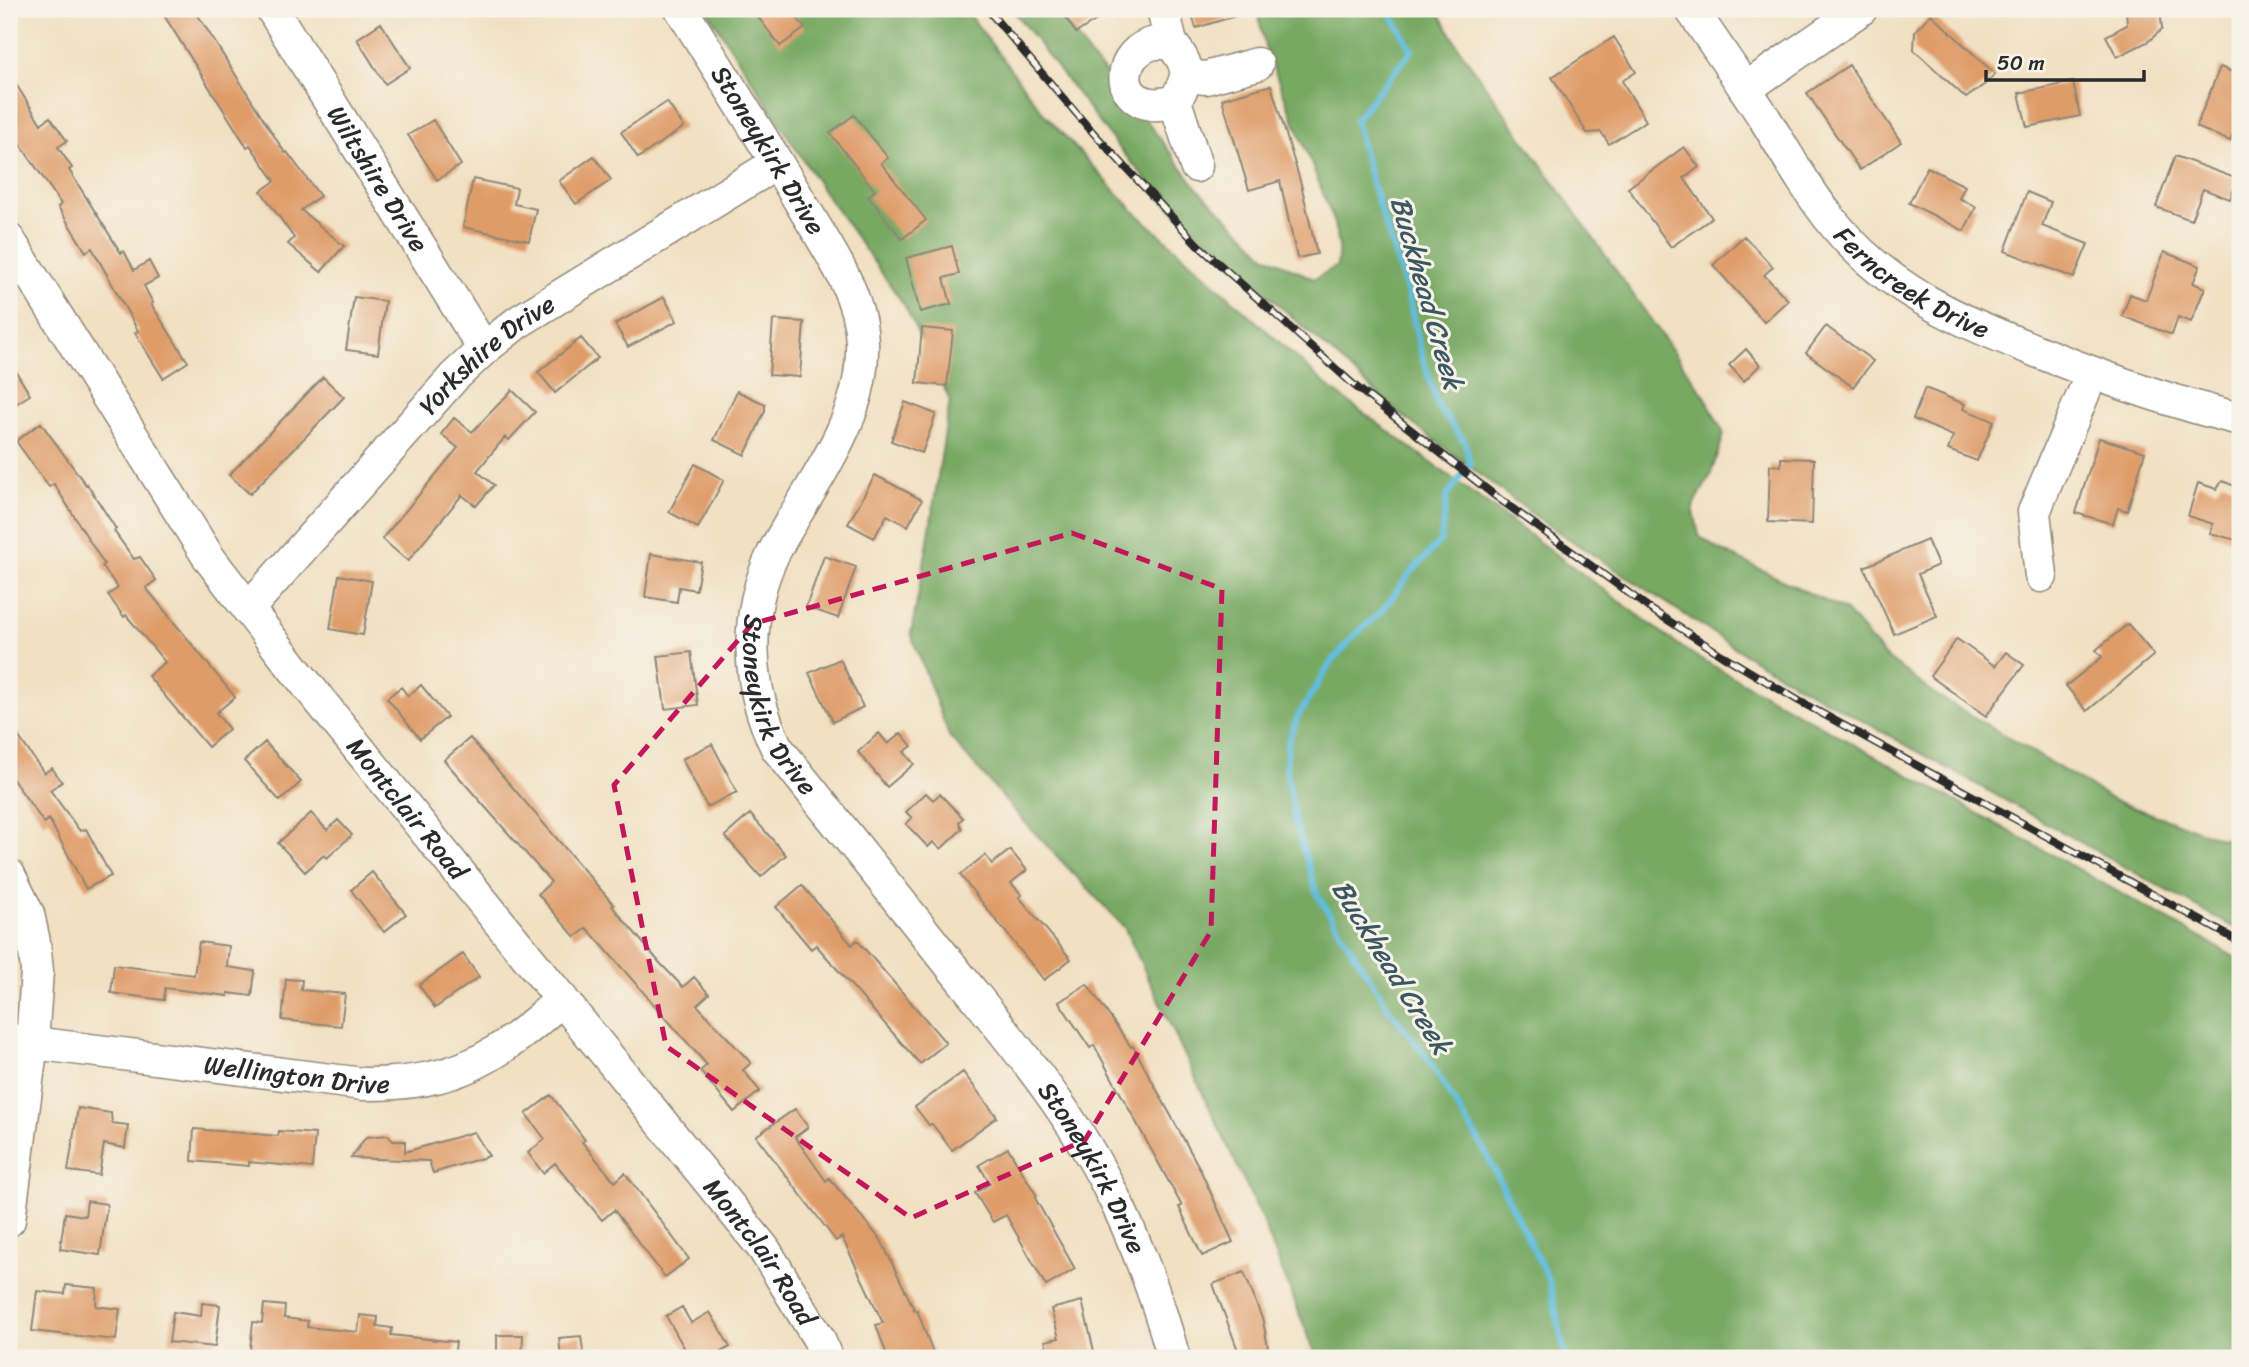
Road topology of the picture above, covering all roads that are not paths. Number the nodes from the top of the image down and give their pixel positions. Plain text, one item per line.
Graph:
1 (272, 9) edge
2 (681, 9) edge
3 (1163, 9) edge
4 (1691, 9) edge
5 (1861, 9) edge
6 (1171, 43) junction
7 (1257, 64) dead end
8 (1181, 89) junction
9 (1745, 89) junction
10 (777, 163) junction
11 (1196, 166) dead end
12 (9, 240) edge
13 (484, 349) junction
14 (2092, 373) junction
15 (2240, 419) edge
16 (2041, 576) dead end
17 (248, 609) junction
18 (9, 875) edge
19 (562, 999) junction
20 (20, 1041) edge
21 (9, 1220) edge
22 (825, 1358) edge
23 (1174, 1358) edge

1 - 13 street, Wiltshire Drive
2 - 10 street, Stoneykirk Drive
3 - 6 street
4 - 9 street, Ferncreek Drive
5 - 9 street
6 - 8 street
6 - 8 street
7 - 8 street
8 - 11 street
9 - 14 street, Ferncreek Drive
10 - 13 street, Yorkshire Drive
10 - 23 street, Stoneykirk Drive
12 - 17 street, Montclair Road
13 - 17 street, Yorkshire Drive
14 - 15 street, Ferncreek Drive
14 - 16 street
17 - 19 street, Montclair Road
18 - 20 street
19 - 20 street, Wellington Drive
19 - 22 street, Montclair Road
20 - 21 street

